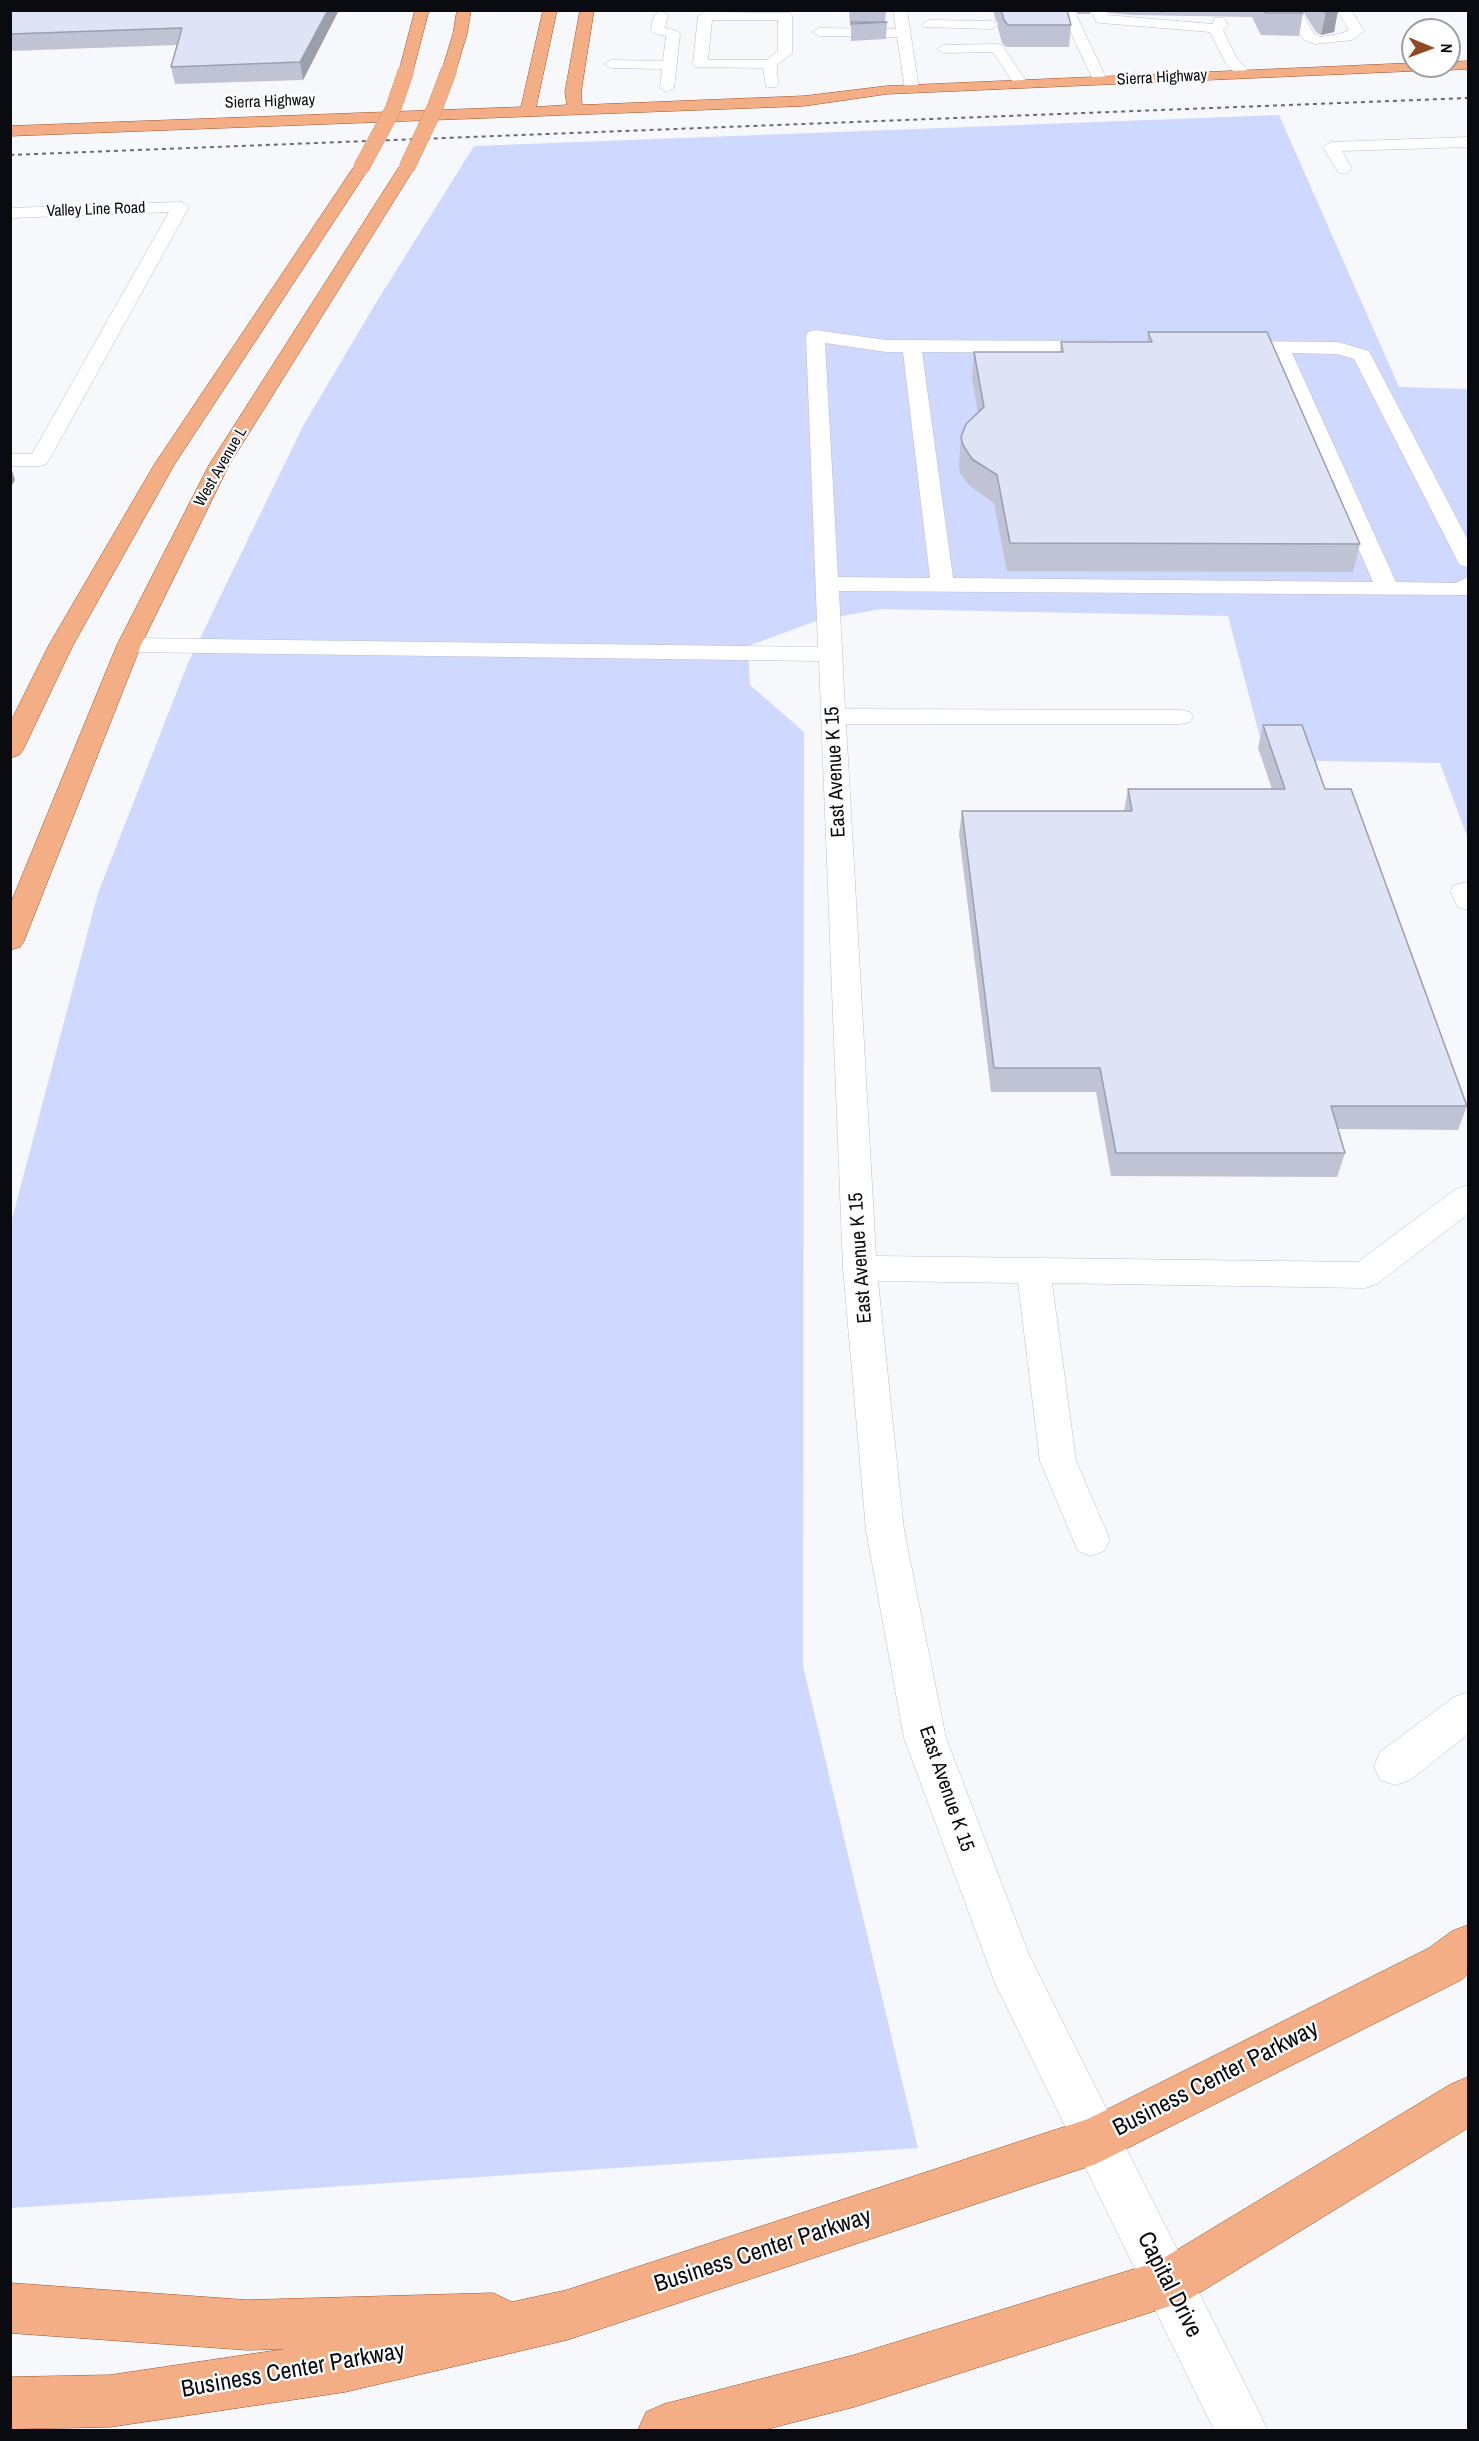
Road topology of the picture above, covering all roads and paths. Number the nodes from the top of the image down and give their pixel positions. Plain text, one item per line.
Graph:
1 (422, 10) edge
2 (464, 10) edge
3 (550, 10) edge
4 (587, 10) edge
5 (900, 10) edge
6 (1067, 10) edge
7 (1098, 10) edge
8 (1293, 10) edge
9 (1344, 10) edge
10 (789, 13) edge
11 (942, 13) dead end
12 (661, 15) dead end
13 (989, 16) edge
14 (1217, 19) edge
15 (1237, 21) dead end
16 (929, 24) dead end
17 (819, 32) dead end
18 (903, 33) junction
19 (1320, 41) junction
20 (997, 48) junction
21 (944, 49) dead end
22 (611, 64) dead end
23 (770, 64) junction
24 (669, 65) junction
25 (1401, 67) edge
26 (1338, 69) junction
27 (1244, 74) junction
28 (1100, 80) junction
29 (771, 84) dead end
30 (1021, 84) junction
31 (816, 85) dead end
32 (667, 88) dead end
33 (912, 88) junction
34 (887, 90) junction
35 (568, 92) junction
36 (525, 93) junction
37 (453, 96) dead end
38 (384, 98) dead end
39 (575, 111) junction
40 (527, 113) junction
41 (10, 131) edge
42 (1468, 142) edge
43 (1344, 169) dead end
44 (10, 213) edge
45 (912, 346) junction
46 (1125, 347) edge
47 (1208, 347) edge
48 (1280, 347) junction
49 (10, 460) edge
50 (1468, 560) edge
51 (827, 584) junction
52 (1468, 584) edge
53 (942, 585) junction
54 (1387, 589) junction
55 (129, 645) junction
56 (831, 654) junction
57 (833, 716) junction
58 (1181, 717) dead end
59 (10, 750) edge
60 (1468, 891) edge
61 (1468, 901) edge
62 (10, 941) edge
63 (1468, 1197) edge
64 (860, 1268) junction
65 (1035, 1272) junction
66 (1091, 1540) dead end
67 (1468, 1710) edge
68 (1395, 1766) dead end
69 (1468, 1947) edge
70 (1468, 2101) edge
71 (1096, 2140) junction
72 (1168, 2283) junction
73 (10, 2308) edge
74 (567, 2315) junction
75 (10, 2403) edge
76 (664, 2430) edge
77 (1241, 2430) edge

1 - 59 main road, bridge
2 - 55 main road, West Avenue L, bridge
3 - 36 main road
4 - 35 main road
5 - 18 street
6 - 28 street
7 - 14 street
8 - 19 street
9 - 19 street
10 - 23 street
10 - 23 street
11 - 13 street
12 - 24 street
13 - 16 street
13 - 20 street
14 - 15 street
14 - 27 street
17 - 18 street
18 - 33 street
19 - 26 street
20 - 21 street
20 - 30 street
22 - 24 street
23 - 29 street
24 - 32 street
25 - 26 main road, Sierra Highway
26 - 27 main road, Sierra Highway
27 - 28 main road, Sierra Highway
28 - 30 main road, Sierra Highway
30 - 33 main road, Sierra Highway
31 - 34 main road, Sierra Highway
33 - 34 main road, Sierra Highway
34 - 39 main road, Sierra Highway
35 - 36 main road
35 - 39 main road
36 - 40 main road
37 - 38 main road
39 - 40 main road, Sierra Highway
40 - 41 main road, Sierra Highway
42 - 43 street
44 - 49 street, Valley Line Road
45 - 46 street
45 - 51 street, East Avenue K 15
45 - 53 street
47 - 48 street
48 - 50 street
48 - 54 street
51 - 53 street
51 - 56 street, East Avenue K 15
52 - 54 street
53 - 54 street
55 - 56 street
55 - 62 main road, West Avenue L
56 - 57 street, East Avenue K 15
57 - 58 street
57 - 64 street, East Avenue K 15
60 - 61 street
63 - 65 street
64 - 65 street
64 - 71 street, East Avenue K 15
65 - 66 street
67 - 68 street
69 - 71 main road, Business Center Parkway
70 - 72 main road
71 - 72 street, Capital Drive
71 - 74 main road, Business Center Parkway
72 - 76 main road
72 - 77 street, Capital Drive
73 - 74 main road
74 - 75 main road, Business Center Parkway

